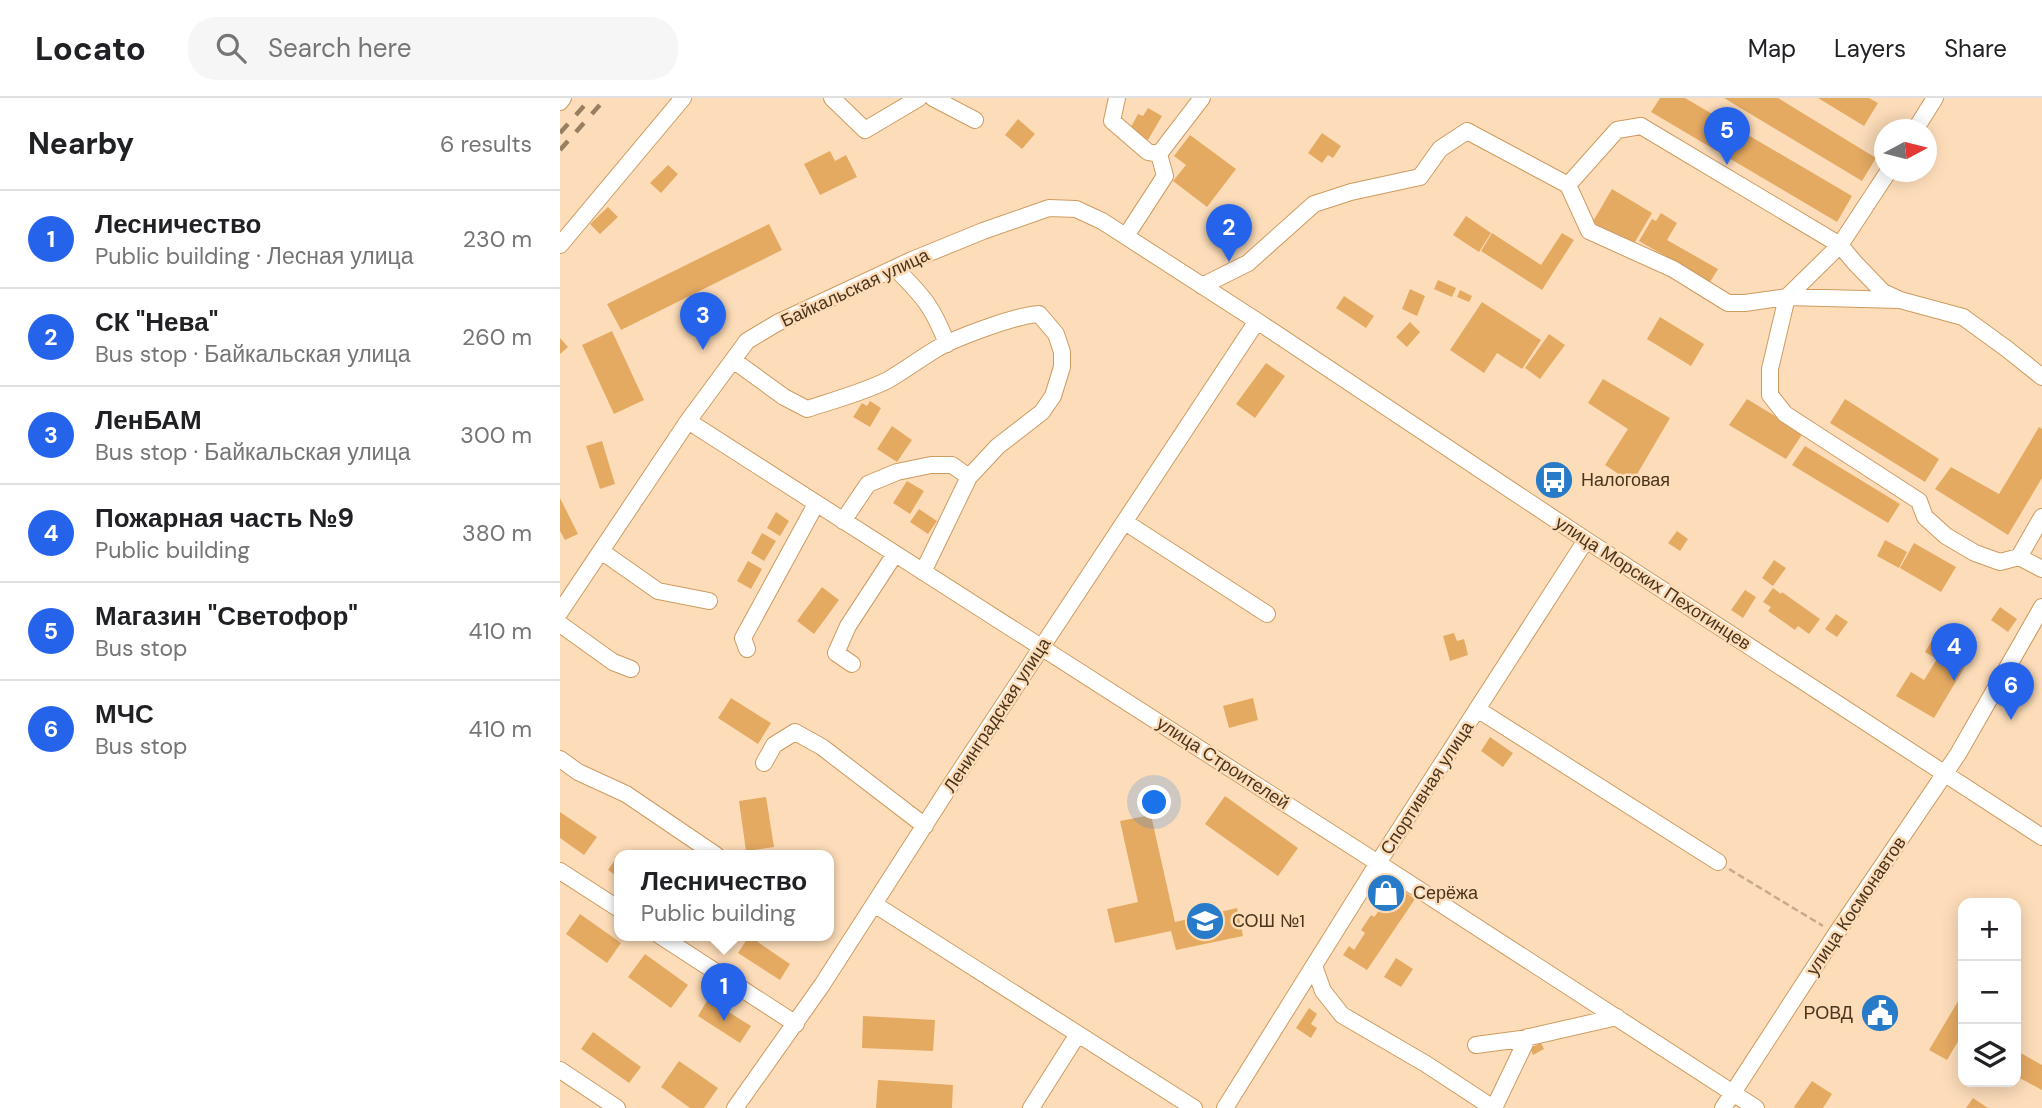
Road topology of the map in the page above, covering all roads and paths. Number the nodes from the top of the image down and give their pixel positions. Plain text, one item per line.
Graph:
1 (684, 98) edge
2 (832, 98) edge
3 (919, 98) edge
4 (933, 98) edge
5 (1117, 98) edge
6 (1202, 98) edge
7 (1935, 98) edge
8 (1922, 119) edge
9 (975, 120) dead end
10 (1159, 154) junction
11 (1881, 182) edge
12 (1568, 185) junction
13 (1126, 236) junction
14 (560, 245) edge
15 (1840, 245) junction
16 (895, 268) junction
17 (1202, 286) junction
18 (1787, 297) junction
19 (1900, 300) junction
20 (1257, 321) junction
21 (947, 344) junction
22 (733, 360) junction
23 (2042, 377) edge
24 (688, 421) junction
25 (969, 477) junction
26 (816, 503) junction
27 (2042, 517) edge
28 (844, 521) junction
29 (1125, 522) junction
30 (1586, 540) junction
31 (601, 551) junction
32 (895, 554) junction
33 (2019, 557) junction
34 (2042, 569) edge
35 (923, 572) junction
36 (709, 601) dead end
37 (2042, 607) edge
38 (560, 612) edge
39 (1268, 614) dead end
40 (560, 624) edge
41 (1042, 648) junction
42 (747, 649) dead end
43 (852, 664) dead end
44 (631, 669) dead end
45 (1477, 709) junction
46 (560, 759) edge
47 (764, 762) dead end
48 (1945, 775) junction
49 (925, 826) junction
50 (2042, 837) edge
51 (709, 850) edge
52 (1718, 862) joint
53 (1378, 863) junction
54 (560, 871) edge
55 (874, 904) junction
56 (614, 906) edge
57 (1836, 934) junction
58 (668, 941) edge
59 (1314, 966) junction
60 (1617, 1017) junction
61 (796, 1024) junction
62 (1078, 1034) junction
63 (1528, 1037) junction
64 (1476, 1045) dead end
65 (560, 1070) edge
66 (1732, 1093) junction
67 (617, 1108) edge
68 (735, 1108) edge
69 (1031, 1108) edge
70 (1194, 1108) edge
71 (1225, 1108) edge
72 (1493, 1108) edge
73 (1723, 1108) edge
74 (1756, 1108) edge

1 - 14 street
2 - 3 street
4 - 9 street
5 - 10 street
6 - 10 street
7 - 8 street
10 - 13 street
11 - 15 street
12 - 15 street
12 - 17 street
12 - 18 street
13 - 16 street, Байкальская улица
13 - 17 street, Байкальская улица
15 - 18 street
15 - 19 street
16 - 21 street
16 - 22 street, Байкальская улица
17 - 20 street, Байкальская улица
18 - 19 street
18 - 33 street
19 - 23 street
20 - 29 street, Ленинградская улица
20 - 30 street, улица Морских Пехотинцев
21 - 22 street
21 - 25 street
22 - 24 street, Байкальская улица
24 - 26 street, улица Строителей
24 - 31 street, Байкальская улица
25 - 28 street
25 - 35 street
26 - 28 street, улица Строителей
26 - 42 street
27 - 33 street
28 - 32 street, улица Строителей
29 - 39 street
29 - 41 street, Ленинградская улица
30 - 45 street, Спортивная улица
30 - 48 street, улица Морских Пехотинцев
31 - 36 street
31 - 38 street, Байкальская улица
32 - 35 street, улица Строителей
32 - 43 street
33 - 34 street
35 - 41 street, улица Строителей
37 - 48 street, улица Космонавтов
40 - 44 street
41 - 49 street, Ленинградская улица
41 - 53 street, улица Строителей
45 - 52 street
45 - 53 street, Спортивная улица
46 - 51 street
47 - 49 street
48 - 50 street, улица Морских Пехотинцев
48 - 57 street, улица Космонавтов
49 - 55 street, Ленинградская улица
52 - 57 path
53 - 59 street, Спортивная улица
53 - 60 street, улица Строителей
54 - 56 street
55 - 61 street, Ленинградская улица
55 - 62 street
57 - 66 street, улица Космонавтов
58 - 61 street
59 - 71 street, Спортивная улица
59 - 72 street
60 - 63 street
60 - 66 street, улица Строителей
61 - 68 street, Ленинградская улица
62 - 69 street
62 - 70 street
63 - 64 street
63 - 72 street
65 - 67 street
66 - 73 street, улица Космонавтов
66 - 74 street, улица Строителей

